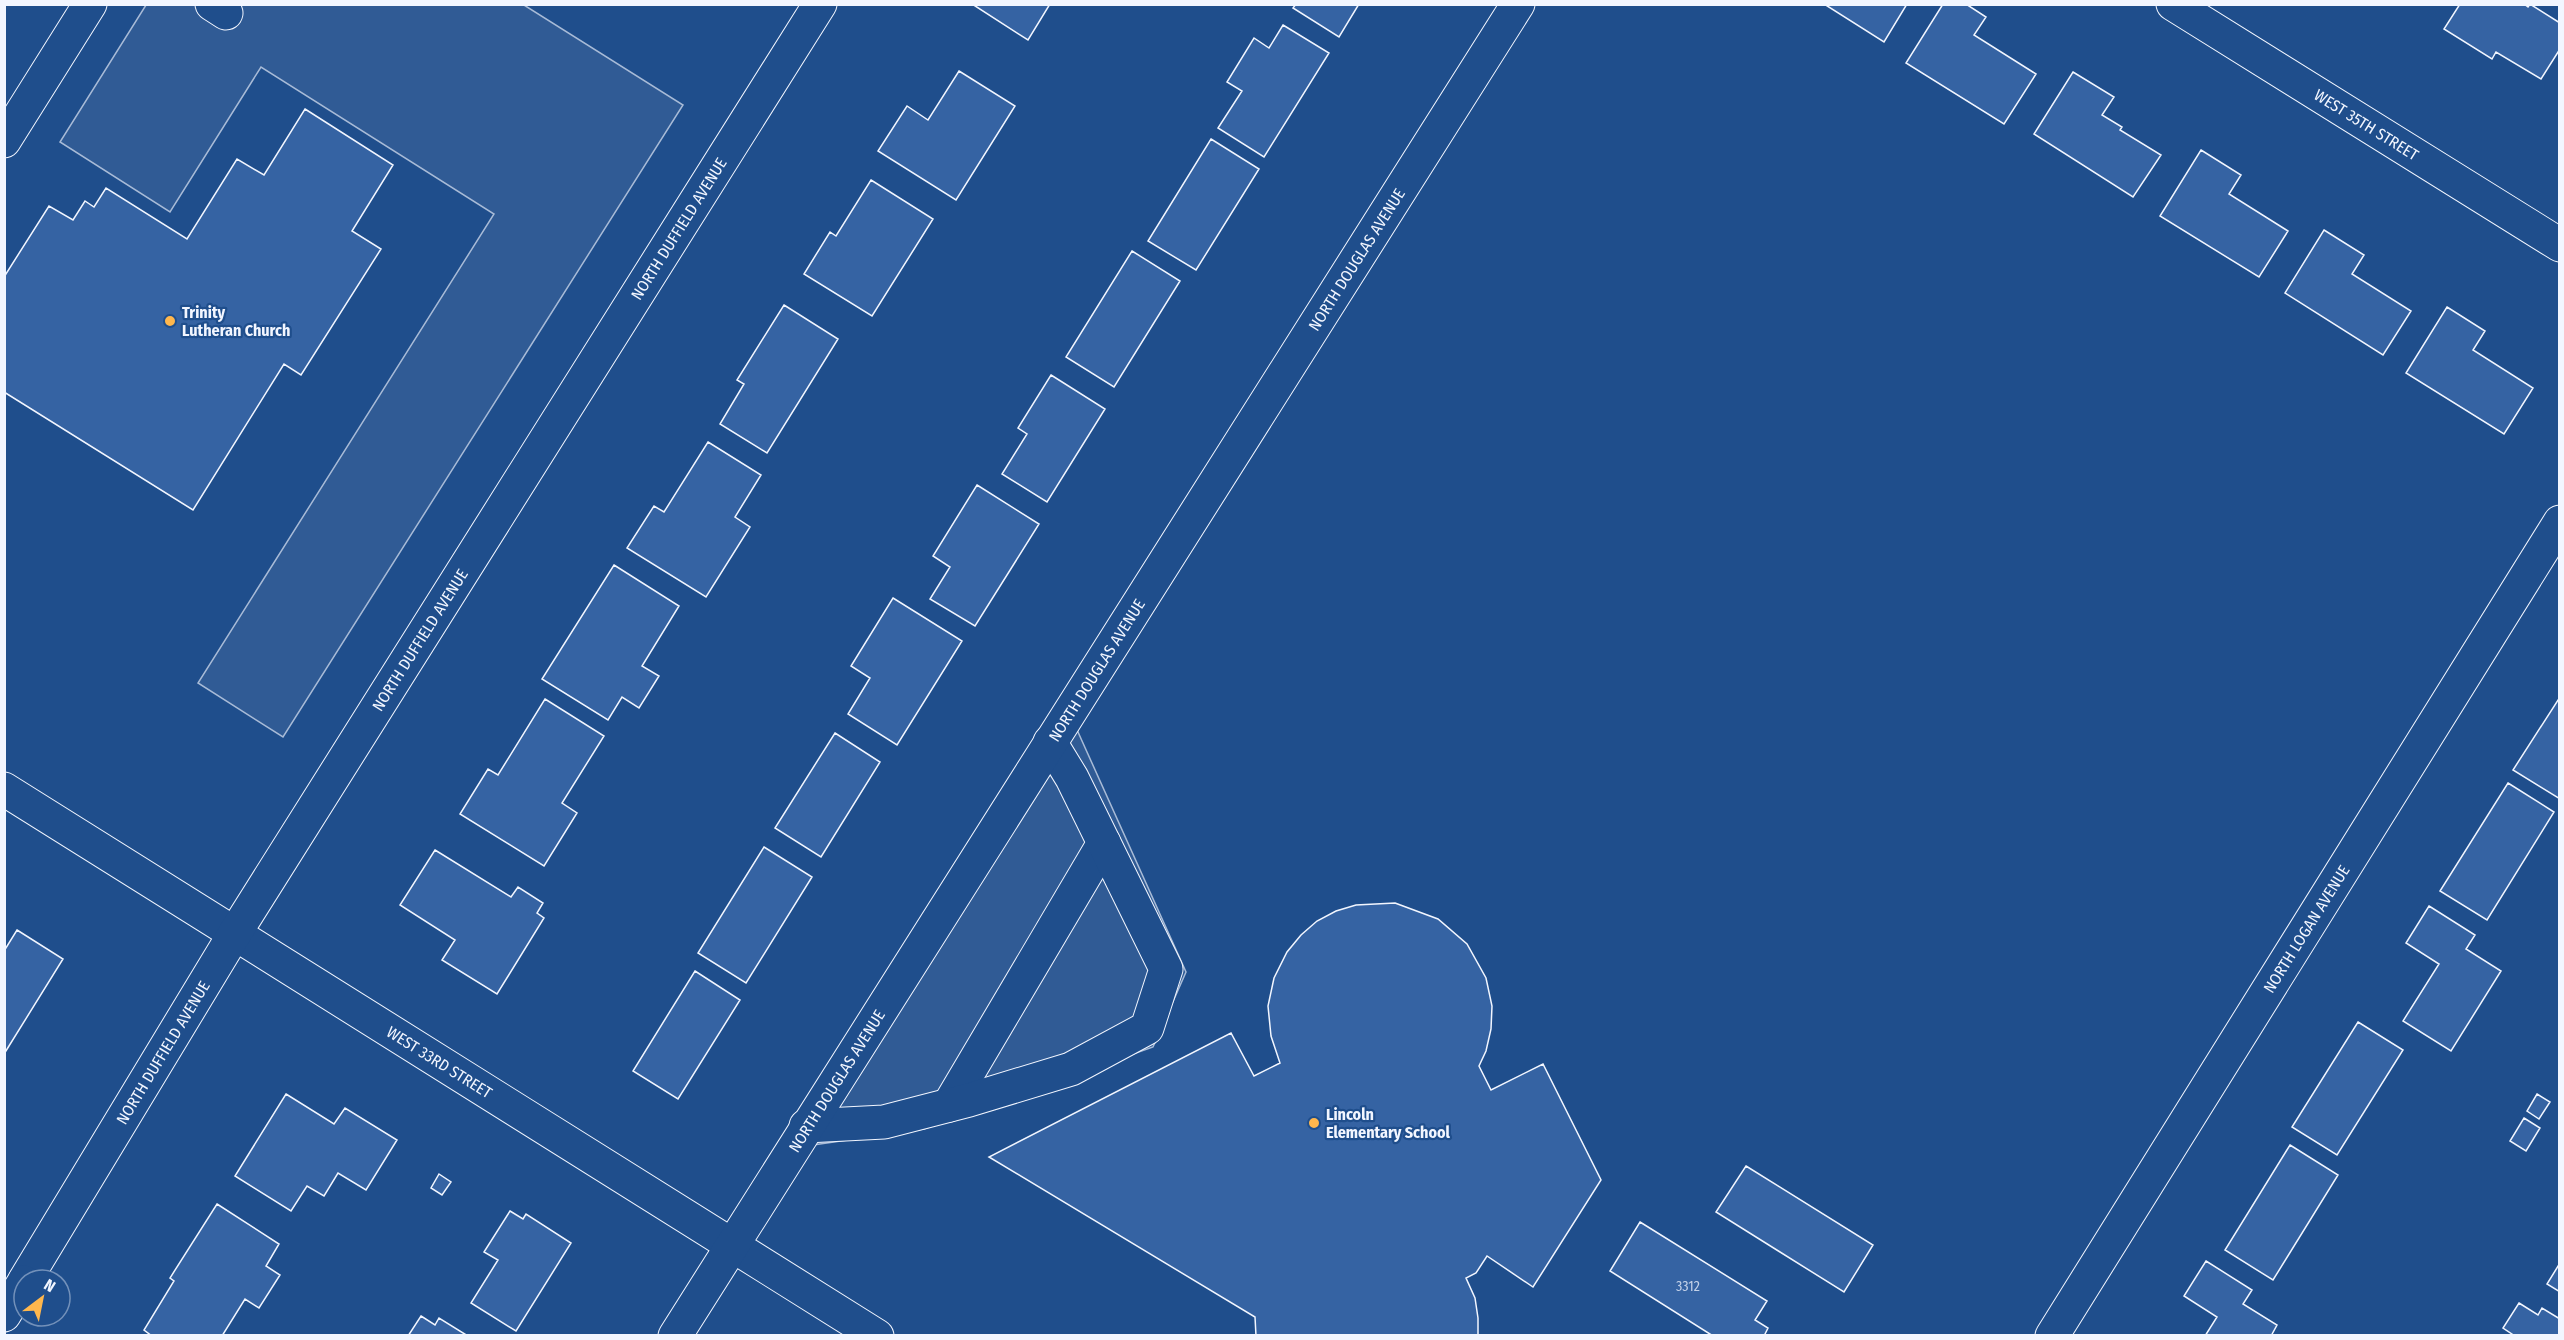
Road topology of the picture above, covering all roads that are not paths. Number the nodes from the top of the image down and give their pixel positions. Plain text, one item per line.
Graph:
1 (90, 4) edge
2 (820, 4) edge
3 (1518, 4) edge
4 (2173, 4) edge
5 (4, 141) edge
6 (2559, 245) edge
7 (2559, 522) edge
8 (1050, 742) junction
9 (4, 789) edge
10 (1104, 843) junction
11 (235, 933) junction
12 (949, 1105) junction
13 (806, 1126) junction
14 (731, 1244) junction
15 (33, 1268) edge
16 (675, 1335) edge
17 (877, 1335) edge
18 (2052, 1335) edge

1 - 5 street
2 - 11 street, NORTH DUFFIELD AVENUE
3 - 8 street, NORTH DOUGLAS AVENUE
4 - 6 street, WEST 35TH STREET
7 - 18 street, NORTH LOGAN AVENUE
8 - 10 street
8 - 13 street, NORTH DOUGLAS AVENUE
9 - 11 street, WEST 33RD STREET
10 - 12 street
10 - 12 street
11 - 14 street, WEST 33RD STREET
11 - 15 street, NORTH DUFFIELD AVENUE
12 - 13 street
13 - 14 street, NORTH DOUGLAS AVENUE
14 - 16 street, NORTH DOUGLAS AVENUE
14 - 17 street, WEST 33RD STREET

